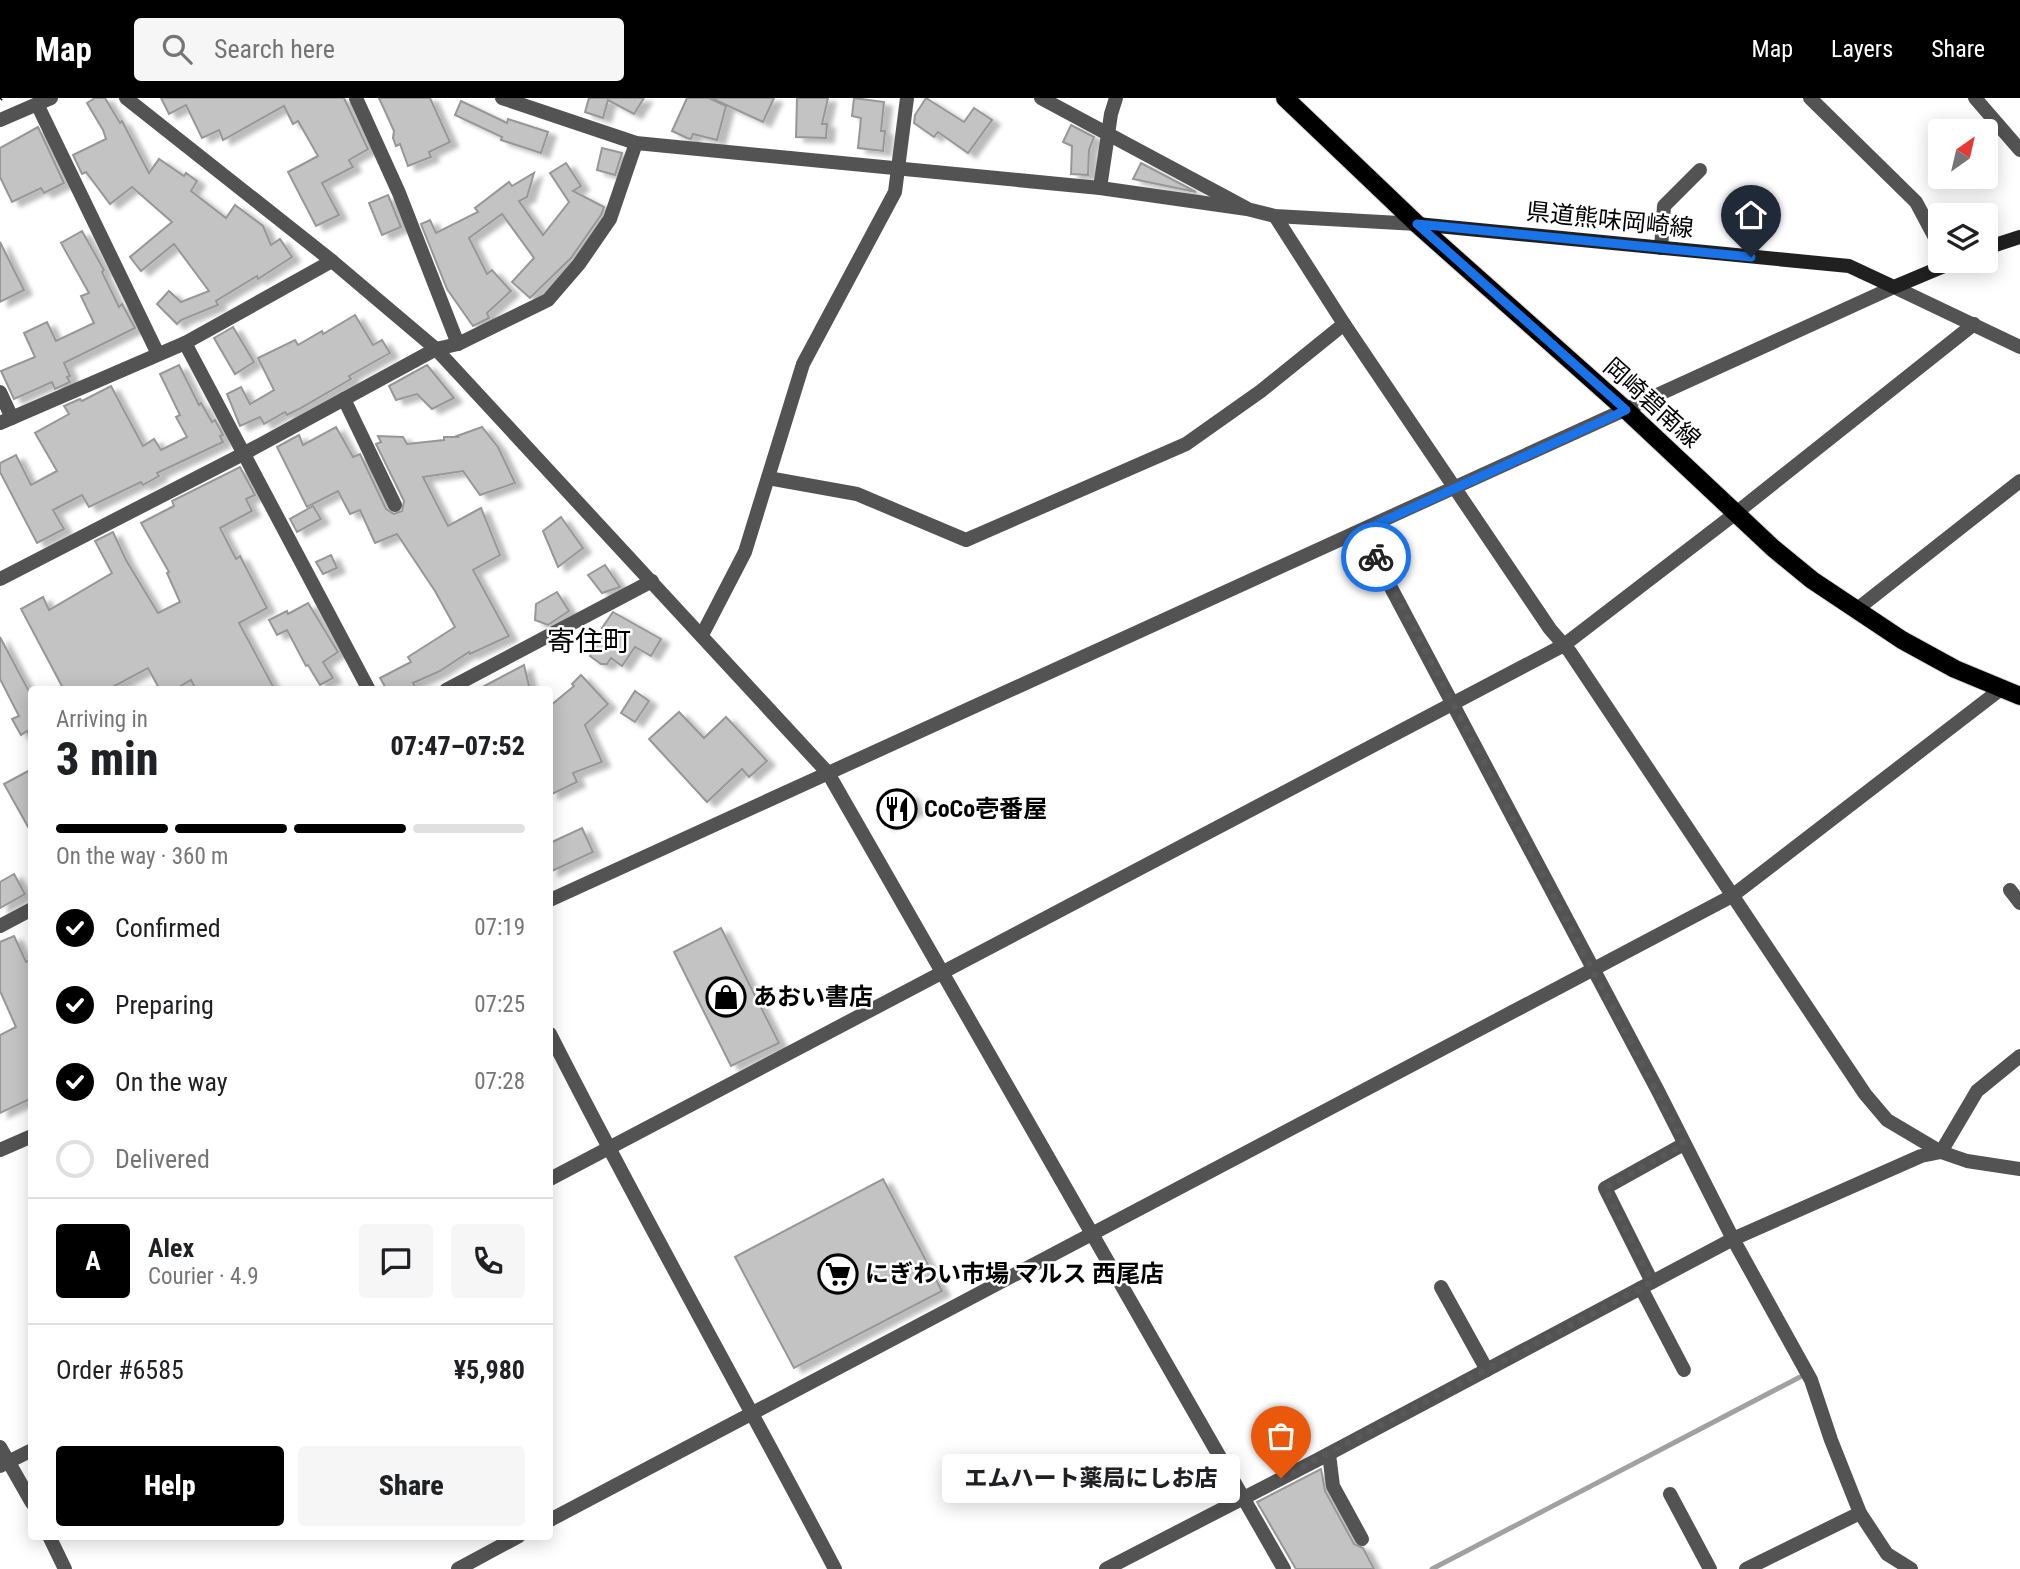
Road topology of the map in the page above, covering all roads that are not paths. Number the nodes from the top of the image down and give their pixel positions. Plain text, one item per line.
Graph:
1 (51, 98) edge
2 (126, 98) edge
3 (356, 98) edge
4 (502, 98) edge
5 (907, 98) edge
6 (1041, 98) edge
7 (1116, 98) edge
8 (1285, 98) edge
9 (1810, 98) edge
10 (1975, 98) edge
11 (37, 104) junction
12 (0, 120) edge
13 (1110, 134) junction
14 (636, 143) junction
15 (2020, 150) edge
16 (898, 170) junction
17 (1700, 170) dead end
18 (1100, 188) junction
19 (1247, 209) junction
20 (1275, 216) junction
21 (1417, 224) junction
22 (1928, 225) edge
23 (2020, 237) edge
24 (1998, 244) edge
25 (1661, 248) junction
26 (332, 261) junction
27 (1928, 272) edge
28 (1894, 287) junction
29 (1344, 324) junction
30 (1974, 324) junction
31 (185, 343) junction
32 (458, 344) junction
33 (2020, 347) edge
34 (436, 349) junction
35 (158, 354) junction
36 (0, 392) edge
37 (344, 399) junction
38 (1626, 410) junction
39 (6, 421) edge
40 (245, 453) junction
41 (768, 478) junction
42 (2020, 481) edge
43 (1455, 487) junction
44 (395, 505) dead end
45 (1736, 513) junction
46 (1364, 530) junction
47 (0, 579) edge
48 (652, 581) junction
49 (1856, 610) junction
50 (702, 635) junction
51 (1564, 645) junction
52 (367, 686) edge
53 (454, 686) edge
54 (2001, 689) junction
55 (2020, 696) edge
56 (1452, 703) junction
57 (828, 773) junction
58 (2010, 890) dead end
59 (1732, 896) junction
60 (553, 899) edge
61 (2020, 902) edge
62 (28, 911) edge
63 (0, 926) edge
64 (1592, 969) junction
65 (942, 972) junction
66 (553, 1040) edge
67 (2020, 1056) edge
68 (28, 1138) edge
69 (1684, 1144) junction
70 (608, 1149) junction
71 (0, 1150) edge
72 (1941, 1152) junction
73 (2020, 1169) edge
74 (553, 1177) edge
75 (1092, 1232) junction
76 (1733, 1239) junction
77 (1647, 1285) junction
78 (1441, 1287) dead end
79 (1487, 1370) junction
80 (1684, 1370) dead end
81 (752, 1412) junction
82 (0, 1447) edge
83 (28, 1452) edge
84 (1329, 1454) junction
85 (5, 1464) edge
86 (1670, 1494) dead end
87 (28, 1497) edge
88 (1243, 1498) junction
89 (1860, 1513) junction
90 (553, 1518) edge
91 (1362, 1539) dead end
92 (51, 1540) edge
93 (512, 1540) edge
94 (1750, 1568) edge
95 (65, 1569) edge
96 (458, 1569) edge
97 (835, 1569) edge
98 (1106, 1569) edge
99 (1284, 1569) edge
100 (1710, 1569) edge
101 (1912, 1569) edge

1 - 11 street
2 - 26 street
3 - 32 street
4 - 14 street
5 - 16 street
6 - 13 street
7 - 13 street
8 - 21 main road, 岡崎碧南線
9 - 22 street
10 - 15 street
11 - 12 street
11 - 35 street
13 - 18 street
13 - 19 street
14 - 16 street
14 - 32 street
16 - 18 street
16 - 41 street
17 - 25 street
18 - 19 street
19 - 20 street
20 - 21 street
20 - 29 street
21 - 25 main road, 県道熊味岡崎線
21 - 38 main road, 岡崎碧南線
23 - 24 main road
25 - 28 main road, 県道熊味岡崎線
26 - 31 street
26 - 34 street
27 - 28 main road
28 - 30 street
28 - 38 street
29 - 41 street
29 - 43 street
30 - 33 street
30 - 45 street
31 - 35 street
31 - 40 street
32 - 34 street
34 - 37 street
34 - 48 street
35 - 39 street
36 - 39 street
37 - 40 street
37 - 44 street
38 - 43 street
38 - 45 main road, 岡崎碧南線
40 - 47 street
40 - 52 street
41 - 50 street
42 - 49 street
43 - 46 street
43 - 51 street
45 - 49 main road, 岡崎碧南線
45 - 51 street
46 - 56 street
46 - 57 street
48 - 50 street
48 - 53 street
49 - 54 main road, 岡崎碧南線
50 - 57 street
51 - 56 street
51 - 59 street
54 - 55 main road, 岡崎碧南線
54 - 59 street
56 - 64 street
56 - 65 street
57 - 60 street
57 - 65 street
58 - 61 street
59 - 64 street
59 - 72 street
62 - 63 street
64 - 69 street
64 - 75 street
65 - 70 street
65 - 75 street
66 - 70 street
67 - 72 street
68 - 71 street
69 - 76 street
69 - 77 street
70 - 74 street
70 - 81 street
72 - 73 street
72 - 76 street
75 - 81 street
75 - 88 street
76 - 77 street
76 - 89 street
77 - 79 street
77 - 80 street
78 - 79 street
79 - 84 street
81 - 90 street
81 - 97 street
82 - 85 street
83 - 85 street
84 - 88 street
84 - 91 street
85 - 87 street
86 - 100 street
88 - 98 street
88 - 99 street
89 - 94 street
89 - 101 street
92 - 95 street
93 - 96 street

